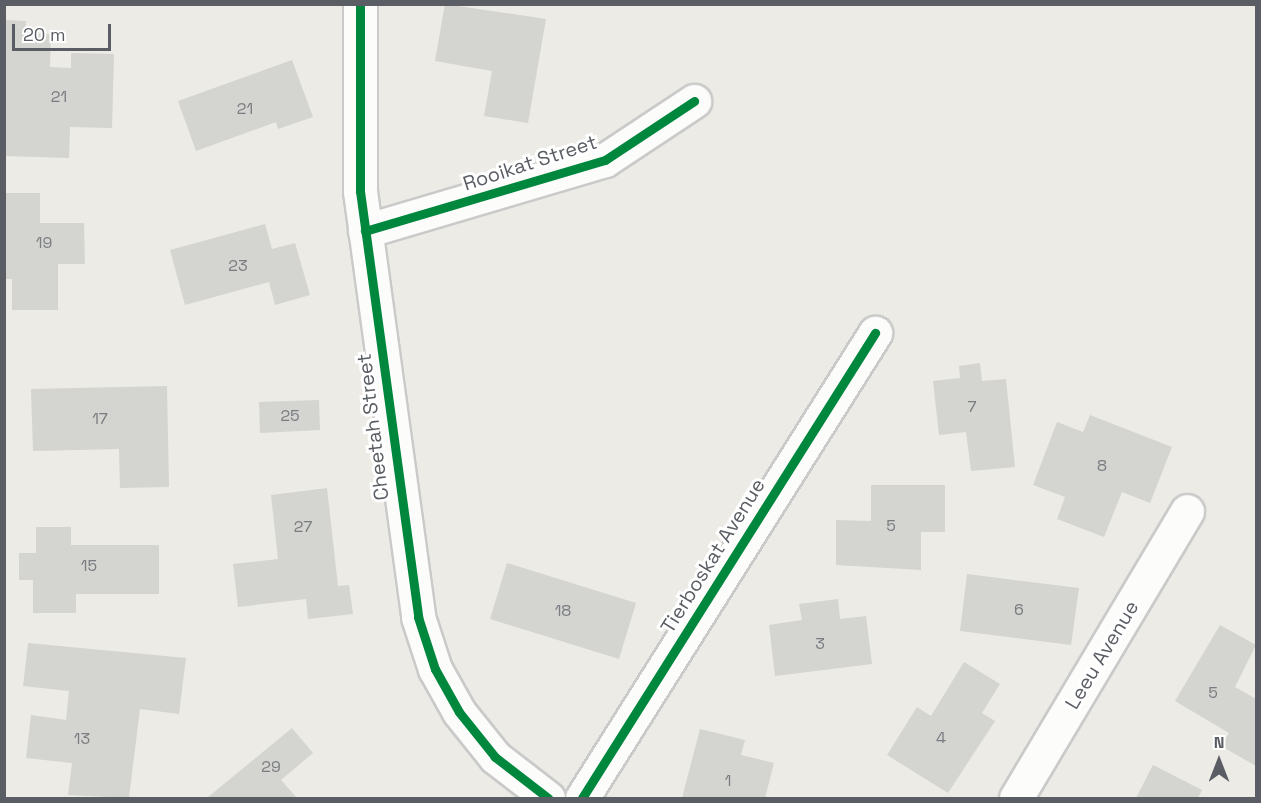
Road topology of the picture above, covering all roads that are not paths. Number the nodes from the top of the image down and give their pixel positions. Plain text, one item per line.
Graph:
1 (360, 4) edge
2 (694, 101) dead end
3 (365, 231) junction
4 (875, 333) dead end
5 (1187, 511) dead end
6 (548, 798) edge
7 (582, 798) edge
8 (1016, 798) edge

1 - 3 street, Cheetah Street
2 - 3 street, Rooikat Street
3 - 6 street, Cheetah Street
4 - 7 street, Tierboskat Avenue
5 - 8 street, Leeu Avenue

